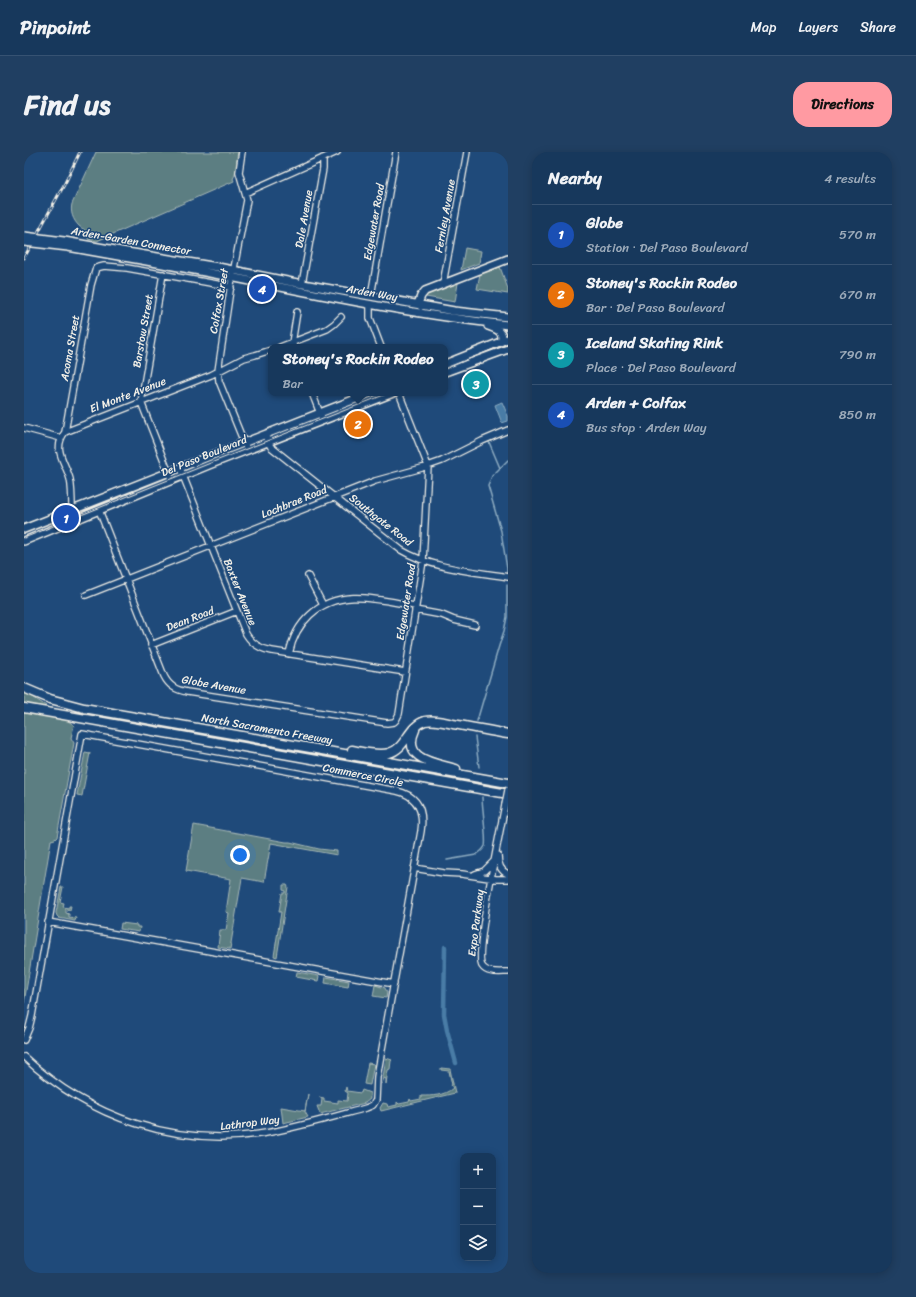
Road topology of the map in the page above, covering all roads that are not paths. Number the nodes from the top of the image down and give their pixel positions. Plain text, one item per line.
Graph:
1 (242, 152) edge
2 (337, 152) edge
3 (396, 152) edge
4 (466, 152) edge
5 (323, 158) junction
6 (245, 193) junction
7 (24, 236) edge
8 (24, 242) edge
9 (126, 254) junction
10 (508, 259) edge
11 (234, 270) junction
12 (163, 274) junction
13 (232, 278) junction
14 (302, 284) junction
15 (443, 284) junction
16 (231, 288) junction
17 (370, 300) junction
18 (418, 304) junction
19 (297, 312) dead end
20 (341, 317) dead end
21 (508, 317) edge
22 (450, 318) junction
23 (476, 322) junction
24 (508, 325) edge
25 (505, 340) edge
26 (293, 344) edge
27 (295, 344) edge
28 (380, 344) edge
29 (508, 349) edge
30 (268, 351) edge
31 (219, 357) junction
32 (240, 359) junction
33 (448, 363) edge
34 (218, 371) junction
35 (448, 371) edge
36 (313, 396) edge
37 (363, 396) edge
38 (386, 396) edge
39 (400, 396) edge
40 (141, 402) junction
41 (320, 413) junction
42 (323, 421) junction
43 (24, 428) edge
44 (508, 430) edge
45 (65, 432) junction
46 (61, 438) junction
47 (266, 438) junction
48 (245, 446) junction
49 (428, 466) junction
50 (180, 468) junction
51 (169, 472) junction
52 (183, 476) junction
53 (172, 481) junction
54 (334, 497) junction
55 (72, 510) junction
56 (99, 510) junction
57 (24, 530) edge
58 (24, 541) edge
59 (210, 546) junction
60 (423, 561) junction
61 (308, 576) dead end
62 (508, 577) edge
63 (126, 579) junction
64 (86, 595) dead end
65 (323, 605) junction
66 (415, 608) junction
67 (237, 612) junction
68 (475, 624) dead end
69 (151, 644) junction
70 (289, 654) junction
71 (405, 672) junction
72 (24, 688) edge
73 (24, 708) edge
74 (394, 722) joint
75 (417, 726) junction
76 (493, 731) junction
77 (508, 734) edge
78 (508, 740) edge
79 (279, 742) junction
80 (495, 781) junction
81 (508, 783) edge
82 (508, 790) edge
83 (508, 794) edge
84 (497, 848) junction
85 (495, 860) junction
86 (414, 868) junction
87 (465, 874) junction
88 (508, 874) edge
89 (492, 878) junction
90 (508, 879) edge
91 (48, 922) junction
92 (508, 972) edge
93 (394, 984) junction
94 (24, 1040) edge
95 (24, 1057) edge

1 - 6 street, Colfax Street
2 - 5 street
3 - 17 street, Edgewater Road
4 - 15 street, Fernley Avenue
5 - 6 street
5 - 14 street, Dale Avenue
6 - 11 street, Colfax Street
7 - 9 main road, Arden-Garden Connector, bridge
8 - 9 main road, Arden-Garden Connector, bridge
9 - 11 main road, Arden-Garden Connector
9 - 13 main road, Arden-Garden Connector
10 - 15 main road
11 - 13 street, Colfax Street
11 - 14 main road, Arden Way
12 - 16 street
12 - 40 street, Barstow Street
12 - 45 street, Acoma Street
13 - 16 street, Colfax Street
13 - 17 main road, Arden Way
14 - 17 main road, Arden Way
15 - 18 main road
16 - 31 street, Colfax Street
17 - 18 main road, Arden Way
17 - 22 main road, Arden Way
17 - 28 street, Edgewater Road
18 - 21 main road, Arden Way
18 - 22 main road
19 - 26 street
20 - 27 street
22 - 23 main road, Arden Way
23 - 24 main road, Arden Way
23 - 25 main road
25 - 33 main road
29 - 35 main road
30 - 32 street, El Monte Avenue
31 - 32 street, El Monte Avenue
31 - 34 street, Colfax Street
32 - 34 street, El Monte Avenue
34 - 40 street, El Monte Avenue
34 - 48 street, Colfax Street
36 - 41 street
37 - 41 main road, Del Paso Boulevard
38 - 42 main road, Del Paso Boulevard
39 - 49 street, Edgewater Road
40 - 45 street, El Monte Avenue
40 - 51 street
41 - 42 street
41 - 47 main road, Del Paso Boulevard
42 - 47 main road, Del Paso Boulevard
43 - 46 street
44 - 49 street, Lochbrae Road
45 - 46 street
46 - 55 street
47 - 48 main road, Del Paso Boulevard
47 - 54 street, Southgate Road
48 - 50 main road, Del Paso Boulevard
48 - 52 main road, Del Paso Boulevard
49 - 54 street, Lochbrae Road
49 - 60 street, Edgewater Road
50 - 51 main road, Del Paso Boulevard
50 - 52 street, Baxter Avenue
51 - 53 street
51 - 55 main road, Del Paso Boulevard
52 - 53 main road, Del Paso Boulevard
52 - 59 street, Baxter Avenue
53 - 56 main road, Del Paso Boulevard
54 - 59 street, Lochbrae Road
54 - 60 street, Southgate Road
55 - 57 main road, Del Paso Boulevard
56 - 58 main road, Del Paso Boulevard
56 - 63 street, Globe Avenue
59 - 63 street, Lochbrae Road
59 - 67 street, Baxter Avenue
60 - 62 street, Southgate Road
60 - 66 street, Edgewater Road
61 - 65 street
63 - 64 street, Lochbrae Road
63 - 69 street, Globe Avenue
65 - 66 street
65 - 70 street
66 - 68 street
66 - 71 street, Edgewater Road
67 - 69 street, Dean Road
67 - 70 street, Baxter Avenue
69 - 74 street, Globe Avenue
70 - 71 street, Baxter Avenue
71 - 74 street, Edgewater Road
72 - 79 highway, North Sacramento Freeway
73 - 83 highway, North Sacramento Freeway
75 - 76 highway
75 - 79 highway
75 - 80 highway
76 - 77 highway
76 - 78 street
79 - 80 highway, North Sacramento Freeway
80 - 81 highway, North Sacramento Freeway
82 - 84 street, Expo Parkway, bridge
84 - 85 street, Expo Parkway
84 - 88 street
85 - 87 street
85 - 89 street, Expo Parkway
86 - 87 street
86 - 91 street, Commerce Circle
86 - 93 street, Commerce Circle
87 - 89 street
89 - 90 street
89 - 92 street, Expo Parkway
91 - 93 street
91 - 94 street
93 - 95 street, Lathrop Way

